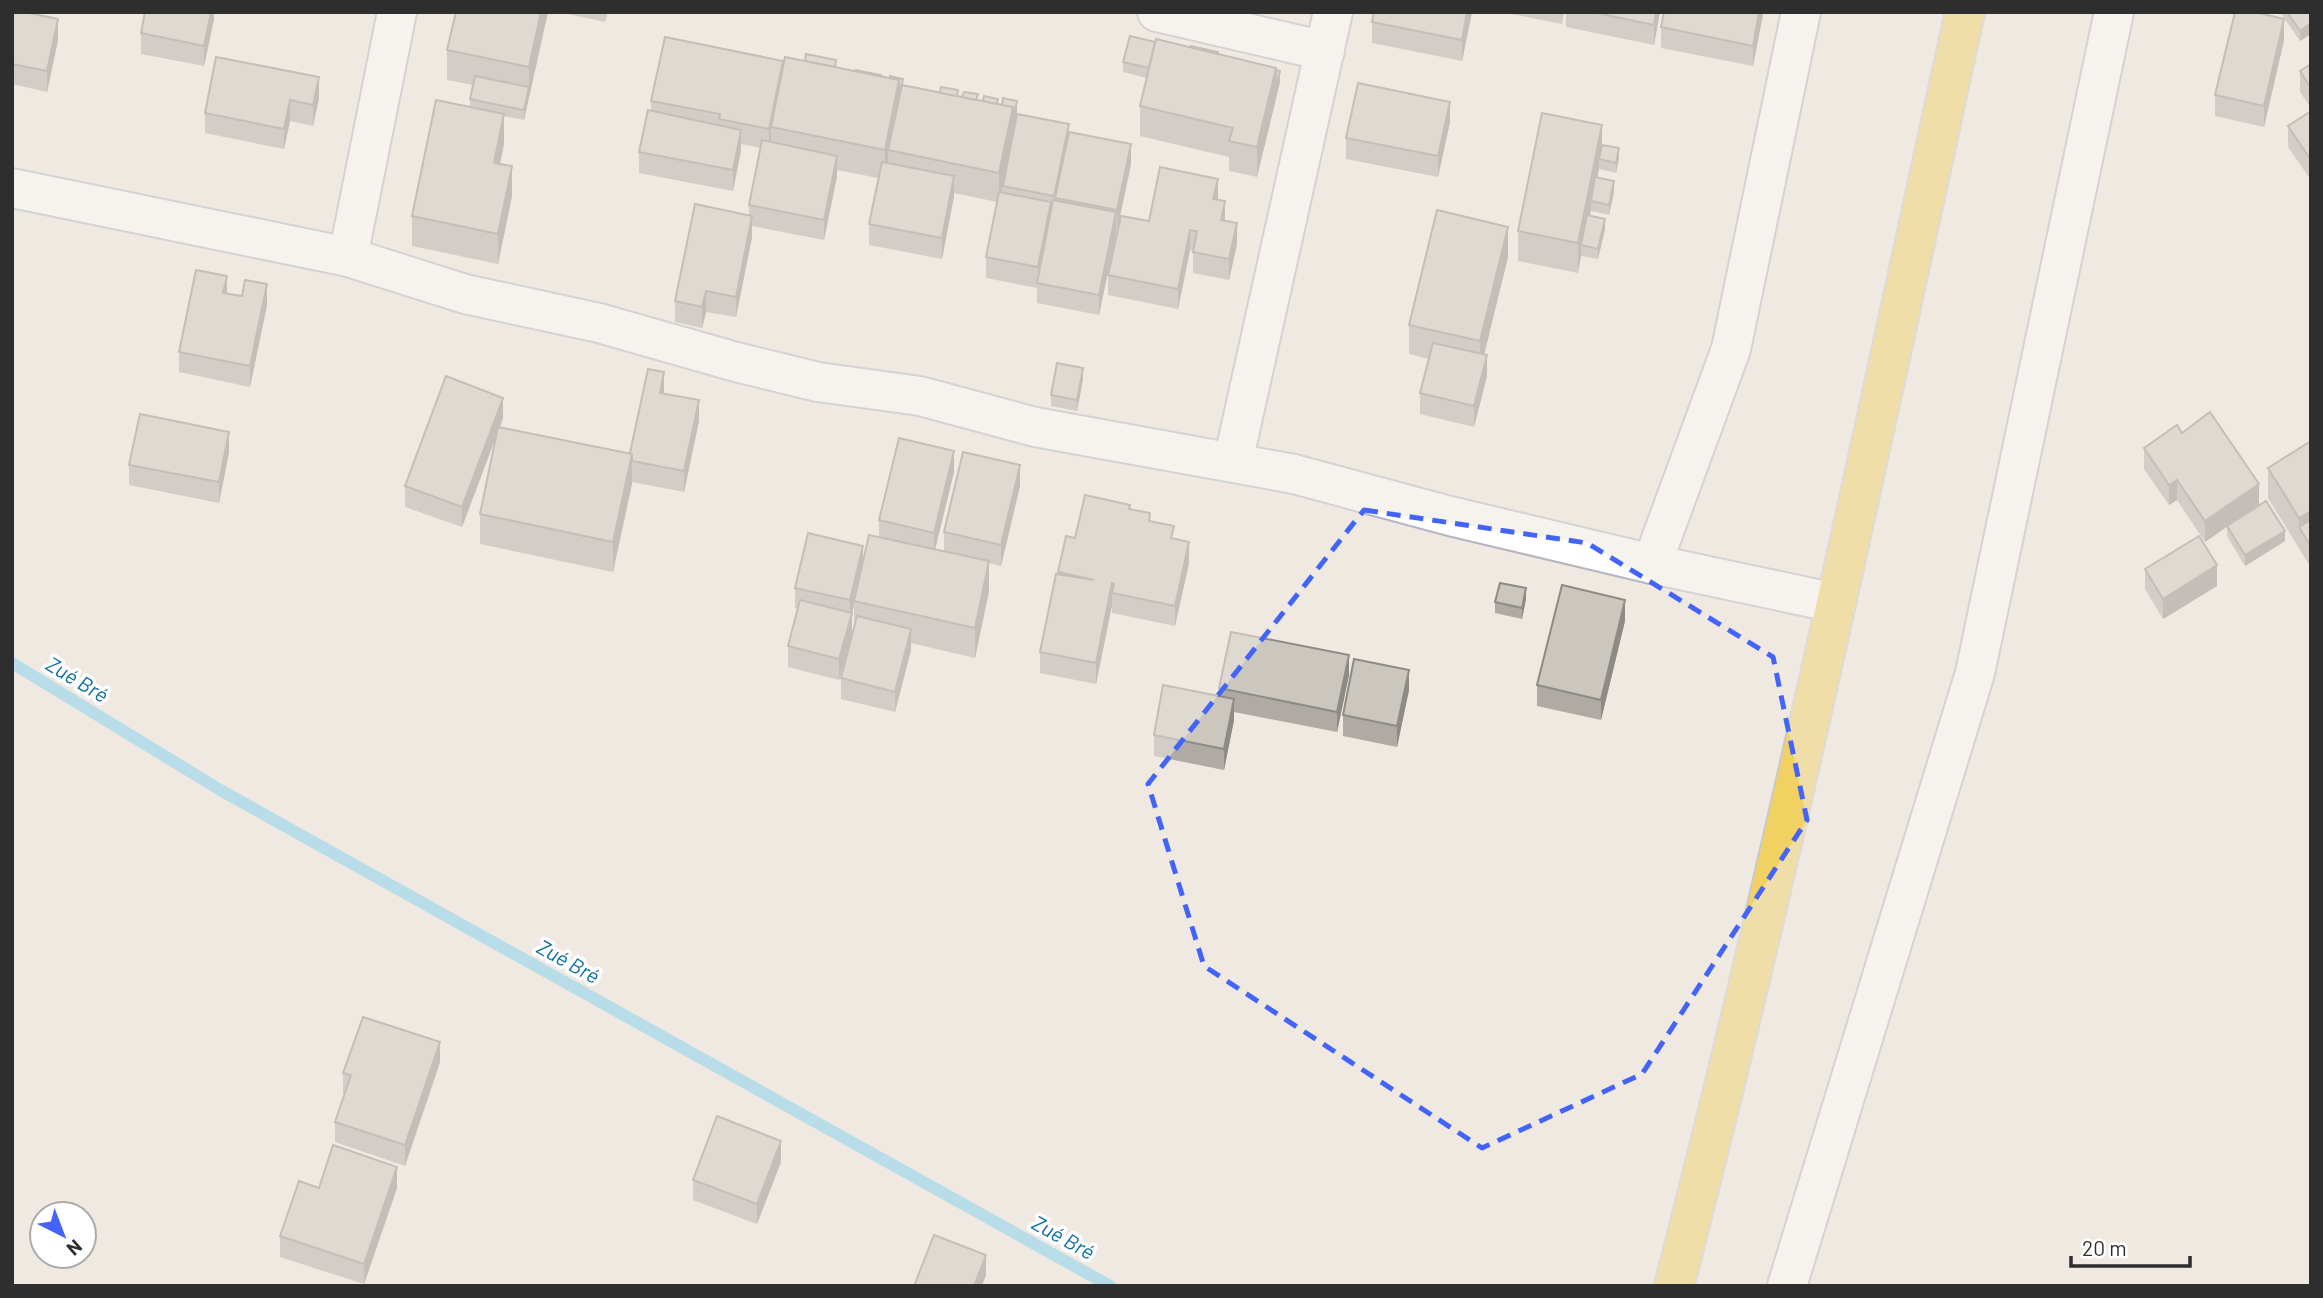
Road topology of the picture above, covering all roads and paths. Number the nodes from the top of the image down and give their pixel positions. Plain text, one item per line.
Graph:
1 (397, 12) edge
2 (1157, 12) edge
3 (1333, 12) edge
4 (1801, 12) edge
5 (1965, 12) edge
6 (2114, 12) edge
7 (1325, 51) junction
8 (12, 188) edge
9 (348, 257) junction
10 (1233, 462) junction
11 (1652, 564) junction
12 (1836, 603) junction
13 (1674, 1286) edge
14 (1787, 1286) edge

1 - 9 street
2 - 7 street
3 - 7 street
4 - 11 street
5 - 12 main road
6 - 14 street
7 - 10 street
8 - 9 street
9 - 10 street
10 - 11 street
11 - 12 street
12 - 13 main road

